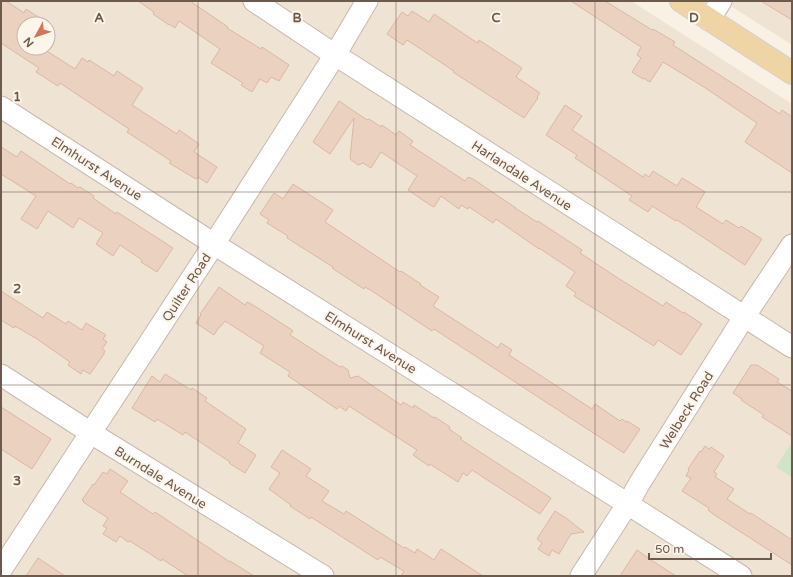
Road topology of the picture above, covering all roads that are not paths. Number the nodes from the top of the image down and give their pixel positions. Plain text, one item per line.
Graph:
1 (254, 1) edge
2 (367, 1) edge
3 (681, 1) edge
4 (721, 1) edge
5 (709, 20) junction
6 (335, 55) junction
7 (792, 73) edge
8 (1, 107) edge
9 (214, 244) junction
10 (792, 245) edge
11 (744, 316) junction
12 (792, 347) edge
13 (1, 374) edge
14 (90, 433) junction
15 (628, 504) junction
16 (1, 570) edge
17 (323, 576) edge
18 (581, 576) edge
19 (741, 576) edge

1 - 6 street, Harlandale Avenue
2 - 6 street, Quilter Road
3 - 5 main road
4 - 5 street
5 - 7 main road
6 - 9 street, Quilter Road
6 - 11 street, Harlandale Avenue
8 - 9 street, Elmhurst Avenue
9 - 14 street, Quilter Road
9 - 15 street, Elmhurst Avenue
10 - 11 street, Welbeck Road
11 - 12 street, Harlandale Avenue
11 - 15 street, Welbeck Road
13 - 14 street, Burndale Avenue
14 - 16 street, Quilter Road
14 - 17 street, Burndale Avenue
15 - 18 street, Welbeck Road
15 - 19 street, Elmhurst Avenue

